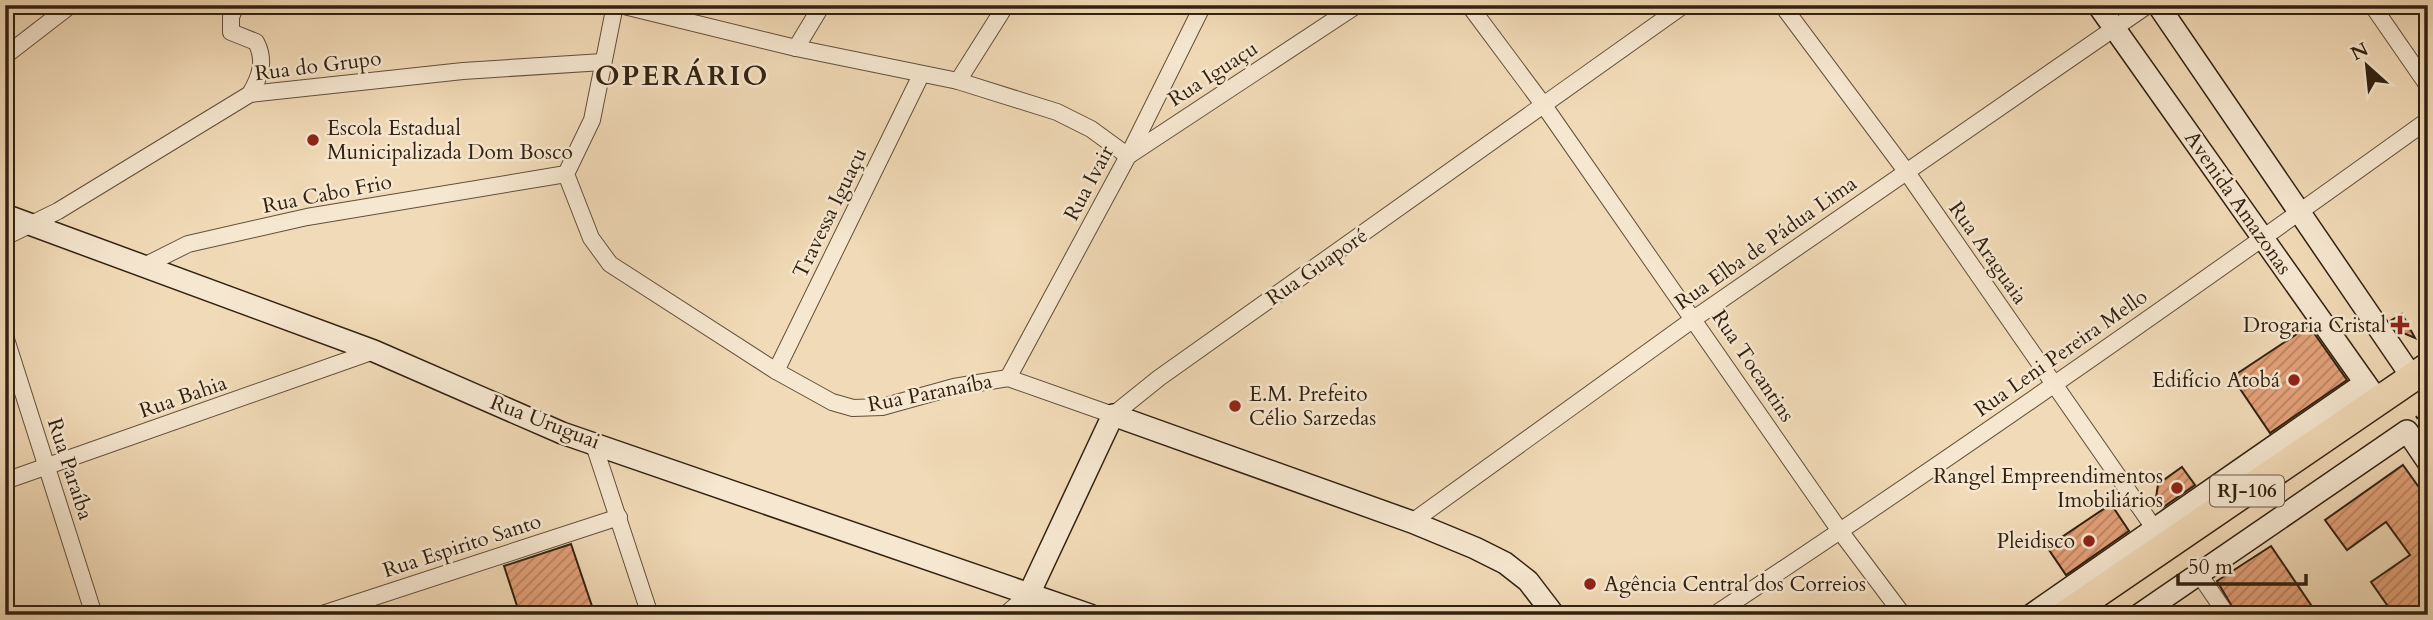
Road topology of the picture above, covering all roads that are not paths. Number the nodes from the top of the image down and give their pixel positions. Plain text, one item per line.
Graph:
1 (71, 5) edge
2 (236, 5) edge
3 (618, 5) edge
4 (822, 5) edge
5 (1006, 5) edge
6 (1203, 5) edge
7 (1357, 5) edge
8 (1469, 5) edge
9 (1684, 5) edge
10 (1782, 5) edge
11 (2098, 5) edge
12 (2148, 5) edge
13 (2158, 5) edge
14 (2372, 5) edge
15 (2113, 29) junction
16 (796, 48) junction
17 (5, 55) edge
18 (603, 62) junction
19 (921, 75) junction
20 (958, 81) junction
21 (2428, 86) edge
22 (250, 94) junction
23 (1545, 107) junction
24 (2428, 120) edge
25 (1128, 156) junction
26 (1906, 171) junction
27 (566, 174) junction
28 (2301, 211) junction
29 (5, 215) edge
30 (30, 224) junction
31 (5, 237) edge
32 (2264, 239) junction
33 (142, 267) junction
34 (1695, 318) junction
35 (5, 336) edge
36 (374, 351) junction
37 (776, 371) junction
38 (2423, 377) edge
39 (1008, 378) junction
40 (2053, 383) junction
41 (2371, 392) junction
42 (1112, 415) junction
43 (593, 442) junction
44 (2428, 462) edge
45 (48, 466) junction
46 (5, 481) edge
47 (619, 517) junction
48 (1412, 523) junction
49 (2154, 528) junction
50 (1840, 531) junction
51 (2199, 574) junction
52 (1029, 594) junction
53 (94, 615) edge
54 (319, 615) edge
55 (650, 615) edge
56 (1005, 615) edge
57 (1090, 615) edge
58 (1554, 615) edge
59 (1713, 615) edge
60 (1903, 615) edge
61 (2031, 615) edge
62 (2065, 615) edge
63 (2096, 615) edge
64 (2139, 615) edge
65 (2227, 615) edge

1 - 17 street
2 - 22 street
3 - 16 street
3 - 18 street
4 - 16 street
5 - 20 street
6 - 25 street, Rua Ivair
7 - 25 street, Rua Iguaçu
8 - 23 street, Rua Tocantins
9 - 23 street, Rua Guaporé
10 - 26 street, Rua Araguaia
11 - 15 street, Avenida Amazonas
12 - 15 street, Rua Elba de Pádua Lima
13 - 28 street
14 - 21 street
15 - 26 street, Rua Elba de Pádua Lima
15 - 32 street, Avenida Amazonas
16 - 19 street
18 - 22 street, Rua do Grupo
18 - 27 street
19 - 20 street
19 - 37 street, Travessa Iguaçu
20 - 25 street
22 - 30 street, Rua do Grupo
23 - 34 street, Rua Tocantins
23 - 42 street, Rua Guaporé
24 - 28 street, Rua Leni Pereira Mello
25 - 39 street, Rua Ivair
26 - 34 street, Rua Elba de Pádua Lima
26 - 40 street, Rua Araguaia
27 - 33 street, Rua Cabo Frio
27 - 37 street, Rua Paranaíba
28 - 32 street, Rua Leni Pereira Mello
28 - 38 street
29 - 30 street, Rua Uruguai
30 - 31 street, Rua do Grupo
30 - 33 street, Rua Uruguai
32 - 40 street, Rua Leni Pereira Mello
32 - 41 street, Avenida Amazonas
33 - 36 street, Rua Uruguai
34 - 48 street, Rua Elba de Pádua Lima
34 - 50 street, Rua Tocantins
35 - 45 street, Rua Paraíba
36 - 43 street, Rua Uruguai
36 - 45 street, Rua Bahia
37 - 39 street, Rua Paranaíba
38 - 41 highway, RJ-106
38 - 63 highway, RJ-106
39 - 42 street, Rua Paranaíba
40 - 49 street, Rua Araguaia
40 - 50 street, Rua Leni Pereira Mello
41 - 49 street
41 - 62 highway, RJ-106
42 - 48 street, Rua Paranaíba
42 - 52 street, Rua Guaporé
43 - 47 street
43 - 52 street, Rua Uruguai
44 - 51 street
45 - 46 street, Rua Bahia
45 - 53 street, Rua Paraíba
47 - 54 street, Rua Espirito Santo
47 - 55 street
48 - 58 street, Rua Paranaíba
49 - 61 street
50 - 59 street, Rua Leni Pereira Mello
50 - 60 street, Rua Tocantins
51 - 64 street
51 - 65 street
52 - 56 street
52 - 57 street, Rua Uruguai

